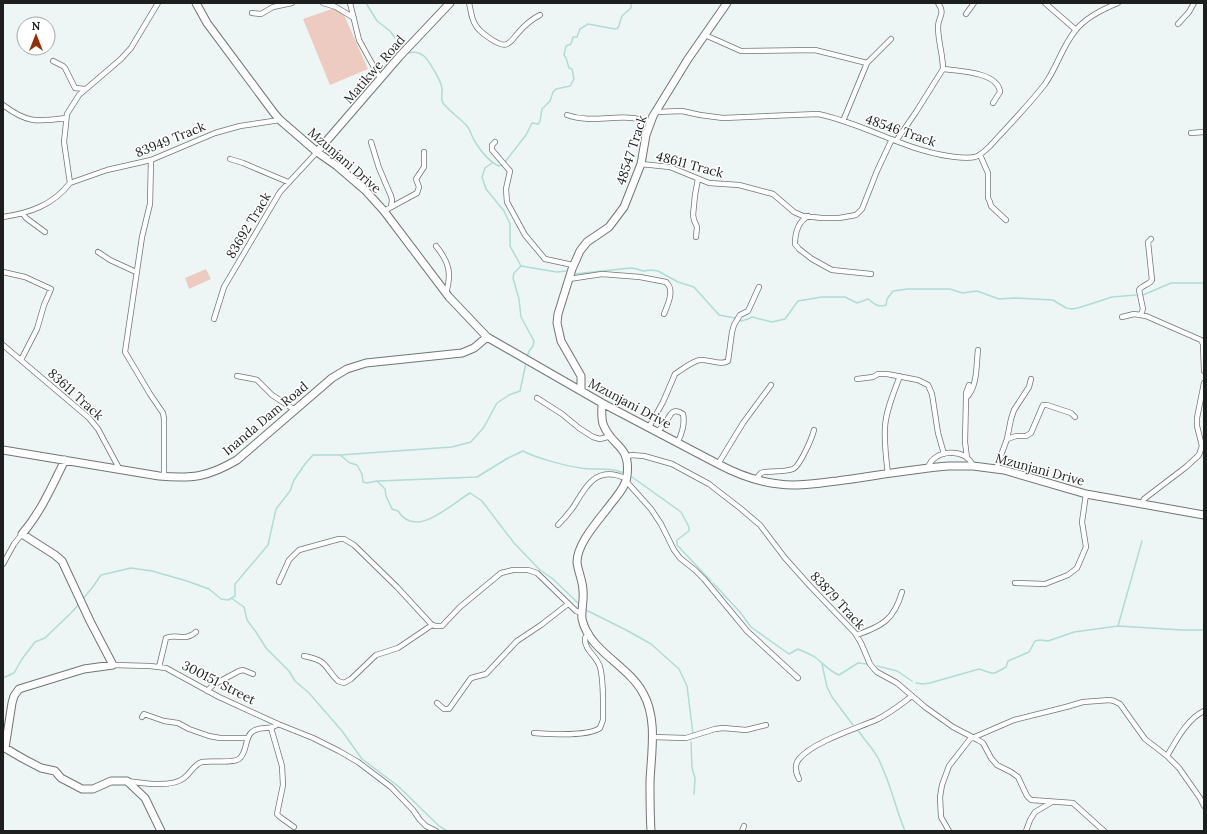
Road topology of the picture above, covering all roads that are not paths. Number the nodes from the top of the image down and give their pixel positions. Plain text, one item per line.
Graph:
1 (158, 3) edge
2 (196, 3) edge
3 (292, 3) edge
4 (323, 3) edge
5 (350, 3) edge
6 (450, 3) edge
7 (469, 3) edge
8 (727, 3) edge
9 (938, 3) edge
10 (974, 3) edge
11 (1045, 3) edge
12 (1118, 3) edge
13 (1194, 3) edge
14 (252, 13) dead end
15 (966, 14) dead end
16 (540, 15) dead end
17 (354, 18) junction
18 (1178, 24) dead end
19 (1076, 30) junction
20 (705, 35) junction
21 (891, 39) dead end
22 (53, 61) dead end
23 (867, 63) junction
24 (943, 69) junction
25 (380, 78) junction
26 (85, 89) junction
27 (993, 103) dead end
28 (3, 105) edge
29 (656, 112) junction
30 (567, 115) dead end
31 (66, 118) junction
32 (280, 120) junction
33 (843, 121) junction
34 (650, 122) junction
35 (1191, 132) dead end
36 (1204, 132) edge
37 (894, 140) junction
38 (371, 142) dead end
39 (495, 142) dead end
40 (318, 152) junction
41 (424, 152) dead end
42 (980, 155) junction
43 (230, 159) dead end
44 (151, 160) junction
45 (641, 164) junction
46 (698, 179) junction
47 (288, 182) junction
48 (70, 183) junction
49 (391, 207) junction
50 (384, 211) junction
51 (22, 214) junction
52 (808, 216) junction
53 (3, 217) edge
54 (1006, 220) dead end
55 (45, 232) dead end
56 (696, 238) dead end
57 (1151, 239) dead end
58 (436, 246) dead end
59 (98, 252) dead end
60 (573, 265) junction
61 (3, 272) edge
62 (136, 272) junction
63 (871, 274) dead end
64 (569, 279) junction
65 (759, 287) dead end
66 (446, 293) junction
67 (664, 314) dead end
68 (1141, 314) junction
69 (1122, 317) dead end
70 (214, 319) dead end
71 (487, 338) junction
72 (1203, 340) edge
73 (3, 345) edge
74 (978, 350) dead end
75 (21, 360) junction
76 (1204, 371) edge
77 (237, 376) dead end
78 (900, 376) junction
79 (857, 379) dead end
80 (1031, 379) dead end
81 (1204, 383) edge
82 (771, 385) dead end
83 (969, 385) dead end
84 (581, 391) junction
85 (537, 398) dead end
86 (966, 398) junction
87 (602, 403) junction
88 (295, 410) junction
89 (1075, 417) dead end
90 (649, 427) junction
91 (814, 430) dead end
92 (657, 432) junction
93 (611, 436) junction
94 (1007, 439) junction
95 (678, 443) junction
96 (3, 450) edge
97 (944, 454) junction
98 (627, 457) junction
99 (967, 458) junction
100 (65, 460) junction
101 (718, 464) junction
102 (972, 466) junction
103 (928, 468) junction
104 (996, 469) junction
105 (120, 470) junction
106 (888, 474) junction
107 (164, 477) junction
108 (626, 480) junction
109 (755, 480) junction
110 (1086, 494) junction
111 (1142, 504) junction
112 (1204, 515) edge
113 (558, 525) dead end
114 (22, 534) junction
115 (3, 564) edge
116 (279, 582) dead end
117 (1015, 583) dead end
118 (902, 592) dead end
119 (568, 604) junction
120 (582, 613) junction
121 (432, 625) junction
122 (196, 632) dead end
123 (589, 633) junction
124 (857, 635) junction
125 (304, 656) dead end
126 (113, 665) junction
127 (159, 666) junction
128 (253, 674) dead end
129 (798, 678) dead end
130 (207, 691) junction
131 (912, 696) junction
132 (437, 703) dead end
133 (1204, 711) edge
134 (142, 717) dead end
135 (278, 724) junction
136 (766, 725) dead end
137 (271, 728) junction
138 (534, 733) dead end
139 (652, 737) junction
140 (248, 738) junction
141 (973, 738) junction
142 (4, 749) edge
143 (1167, 756) junction
144 (799, 779) dead end
145 (127, 781) junction
146 (1054, 801) junction
147 (1204, 806) edge
148 (294, 827) dead end
149 (161, 831) edge
150 (436, 831) edge
151 (651, 831) edge
152 (949, 831) edge
153 (1026, 831) edge
154 (1104, 831) edge

1 - 26 street
2 - 32 street, Mzunjani Drive
3 - 14 street
4 - 17 street
5 - 17 street
6 - 25 street, Matikwe Road
7 - 16 street
8 - 20 street, 48547 Track
9 - 24 street
10 - 15 street
11 - 19 street
12 - 19 street
13 - 18 street
17 - 25 street
19 - 42 street
20 - 23 street
20 - 29 street, 48547 Track
21 - 23 street
22 - 26 street
23 - 33 street
24 - 27 street
24 - 37 street, 48611 Track
25 - 40 street, Matikwe Road
26 - 31 street
28 - 31 street
29 - 33 street, 48546 Track
29 - 34 street, 48547 Track
30 - 34 street
31 - 48 street
32 - 40 street, Mzunjani Drive
32 - 44 street, 83949 Track
33 - 37 street, 48546 Track
34 - 45 street, 48547 Track
35 - 36 street
37 - 42 street, 48546 Track
37 - 52 street, 48611 Track
38 - 49 street
39 - 60 street
40 - 47 street, 83692 Track
40 - 50 street, Mzunjani Drive
41 - 49 street
42 - 54 street
43 - 47 street
44 - 48 street, 83949 Track
44 - 62 street
45 - 46 street, 48611 Track
45 - 60 street, 48547 Track
46 - 52 street, 48611 Track
46 - 56 street
47 - 70 street, 83692 Track
48 - 51 street
49 - 50 street
50 - 66 street, Mzunjani Drive
51 - 53 street
51 - 55 street
52 - 63 street
57 - 68 street
58 - 66 street
59 - 62 street
60 - 64 street, 48547 Track
61 - 75 street
62 - 107 street
64 - 67 street
64 - 84 street, 48547 Track
65 - 90 street
66 - 71 street, Mzunjani Drive
68 - 69 street
68 - 72 street
71 - 84 street, Mzunjani Drive
71 - 88 street, Inanda Dam Road
72 - 76 street
73 - 75 street, 83611 Track
74 - 86 street
75 - 105 street, 83611 Track
77 - 88 street
78 - 79 street
78 - 97 street
78 - 106 street
80 - 94 street
81 - 111 street
82 - 101 street
83 - 86 street
84 - 87 street, Mzunjani Drive
85 - 93 street
86 - 99 street
87 - 90 street, Mzunjani Drive
87 - 93 street
88 - 107 street, Inanda Dam Road
89 - 94 street
90 - 92 street, Mzunjani Drive
91 - 109 street
92 - 95 street, Mzunjani Drive
92 - 95 street
93 - 98 street
94 - 104 street
95 - 101 street, Mzunjani Drive
96 - 100 street, Inanda Dam Road
97 - 99 street
97 - 103 street
98 - 108 street
98 - 124 street, 83879 Track
99 - 102 street
100 - 105 street, Inanda Dam Road
100 - 114 street
101 - 109 street, Mzunjani Drive
102 - 103 street, Mzunjani Drive
102 - 104 street, Mzunjani Drive
103 - 106 street, Mzunjani Drive
104 - 110 street, Mzunjani Drive
105 - 107 street, Inanda Dam Road
106 - 109 street, Mzunjani Drive
108 - 113 street
108 - 120 street
108 - 129 street
110 - 111 street, Mzunjani Drive
110 - 117 street
111 - 112 street, Mzunjani Drive
114 - 115 street
114 - 126 street
116 - 121 street
118 - 124 street
119 - 120 street
119 - 121 street
119 - 132 street
120 - 123 street
121 - 125 street
122 - 127 street
123 - 138 street
123 - 139 street
124 - 131 street, 83879 Track
126 - 127 street, 300151 Street
126 - 142 street, 300151 Street
127 - 130 street, 300151 Street
128 - 130 street
130 - 135 street, 300151 Street
131 - 141 street, 83879 Track
131 - 144 street
133 - 143 street
134 - 140 street
135 - 137 street
135 - 150 street, 300151 Street
136 - 139 street
137 - 140 street
137 - 148 street
139 - 151 street
140 - 145 street
141 - 143 street
141 - 146 street, 83879 Track
141 - 152 street
142 - 145 street
143 - 147 street
145 - 149 street
146 - 153 street
146 - 154 street

